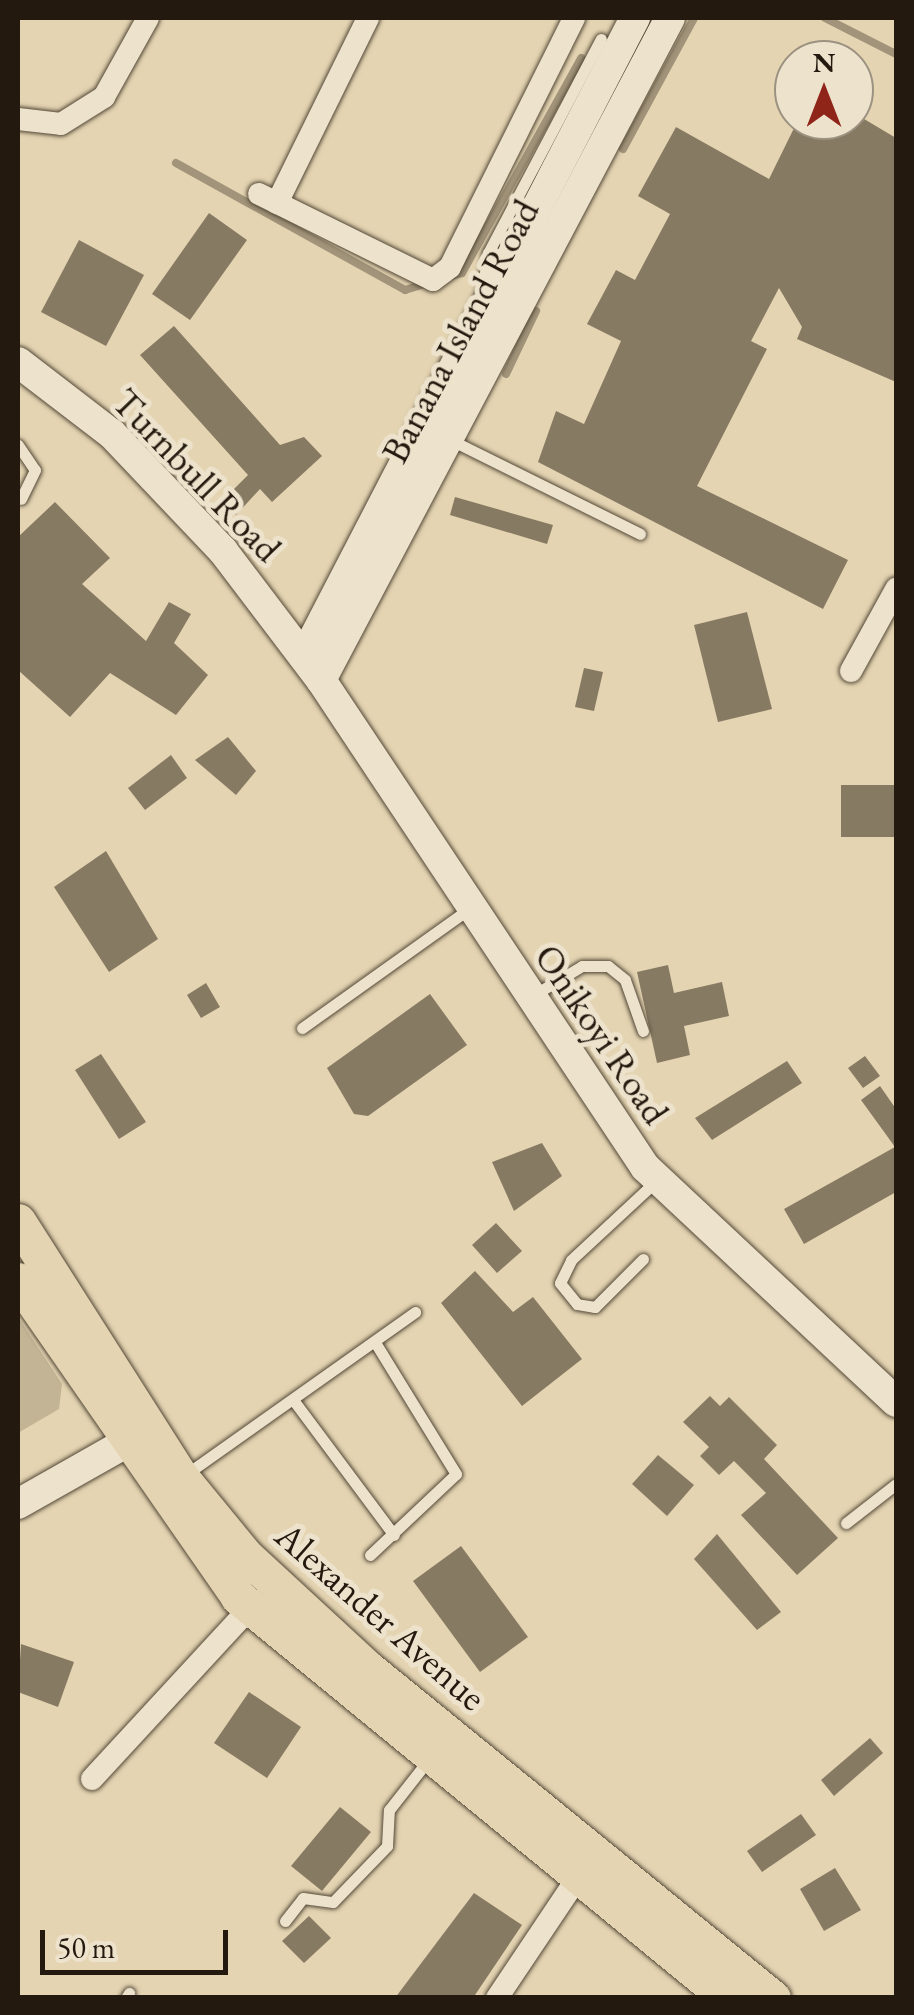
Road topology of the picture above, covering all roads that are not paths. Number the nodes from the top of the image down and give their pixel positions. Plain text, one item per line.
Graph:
1 (148, 18) edge
2 (368, 18) edge
3 (574, 18) edge
4 (635, 18) edge
5 (670, 18) edge
6 (601, 39) dead end
7 (18, 119) edge
8 (483, 314) junction
9 (18, 362) edge
10 (449, 439) junction
11 (18, 445) edge
12 (21, 499) dead end
13 (640, 534) dead end
14 (896, 589) edge
15 (313, 669) junction
16 (851, 671) dead end
17 (469, 909) junction
18 (528, 998) junction
19 (302, 1028) dead end
20 (643, 1031) dead end
21 (657, 1180) junction
22 (18, 1221) edge
23 (642, 1259) dead end
24 (18, 1280) edge
25 (415, 1312) dead end
26 (376, 1344) junction
27 (294, 1401) junction
28 (896, 1402) edge
29 (124, 1444) junction
30 (182, 1478) junction
31 (896, 1484) edge
32 (18, 1504) edge
33 (846, 1523) dead end
34 (394, 1535) junction
35 (370, 1555) dead end
36 (250, 1608) junction
37 (432, 1755) junction
38 (92, 1779) dead end
39 (578, 1876) junction
40 (285, 1921) dead end
41 (497, 1998) edge
42 (727, 1998) edge
43 (773, 1998) edge

1 - 7 street
2 - 3 street
4 - 8 street, Banana Island Road
5 - 10 street, Banana Island Road
6 - 8 lane
8 - 15 street, Banana Island Road
9 - 15 street, Turnbull Road
10 - 13 lane
10 - 15 street, Banana Island Road
11 - 12 lane
14 - 16 street
15 - 17 street, Onikoyi Road
17 - 18 street, Onikoyi Road
17 - 19 lane
18 - 20 lane
18 - 21 street, Onikoyi Road
21 - 23 lane
21 - 28 street, Onikoyi Road
22 - 30 main road, Alexander Avenue
24 - 29 main road, Alexander Avenue
25 - 26 lane
26 - 27 lane
26 - 34 lane
27 - 30 lane
27 - 34 lane
29 - 32 street
29 - 36 main road, Alexander Avenue
30 - 43 main road, Alexander Avenue
31 - 33 lane
34 - 35 lane
36 - 37 main road, Alexander Avenue
36 - 38 street
37 - 39 main road, Alexander Avenue
37 - 40 lane
39 - 41 street
39 - 42 main road, Alexander Avenue

